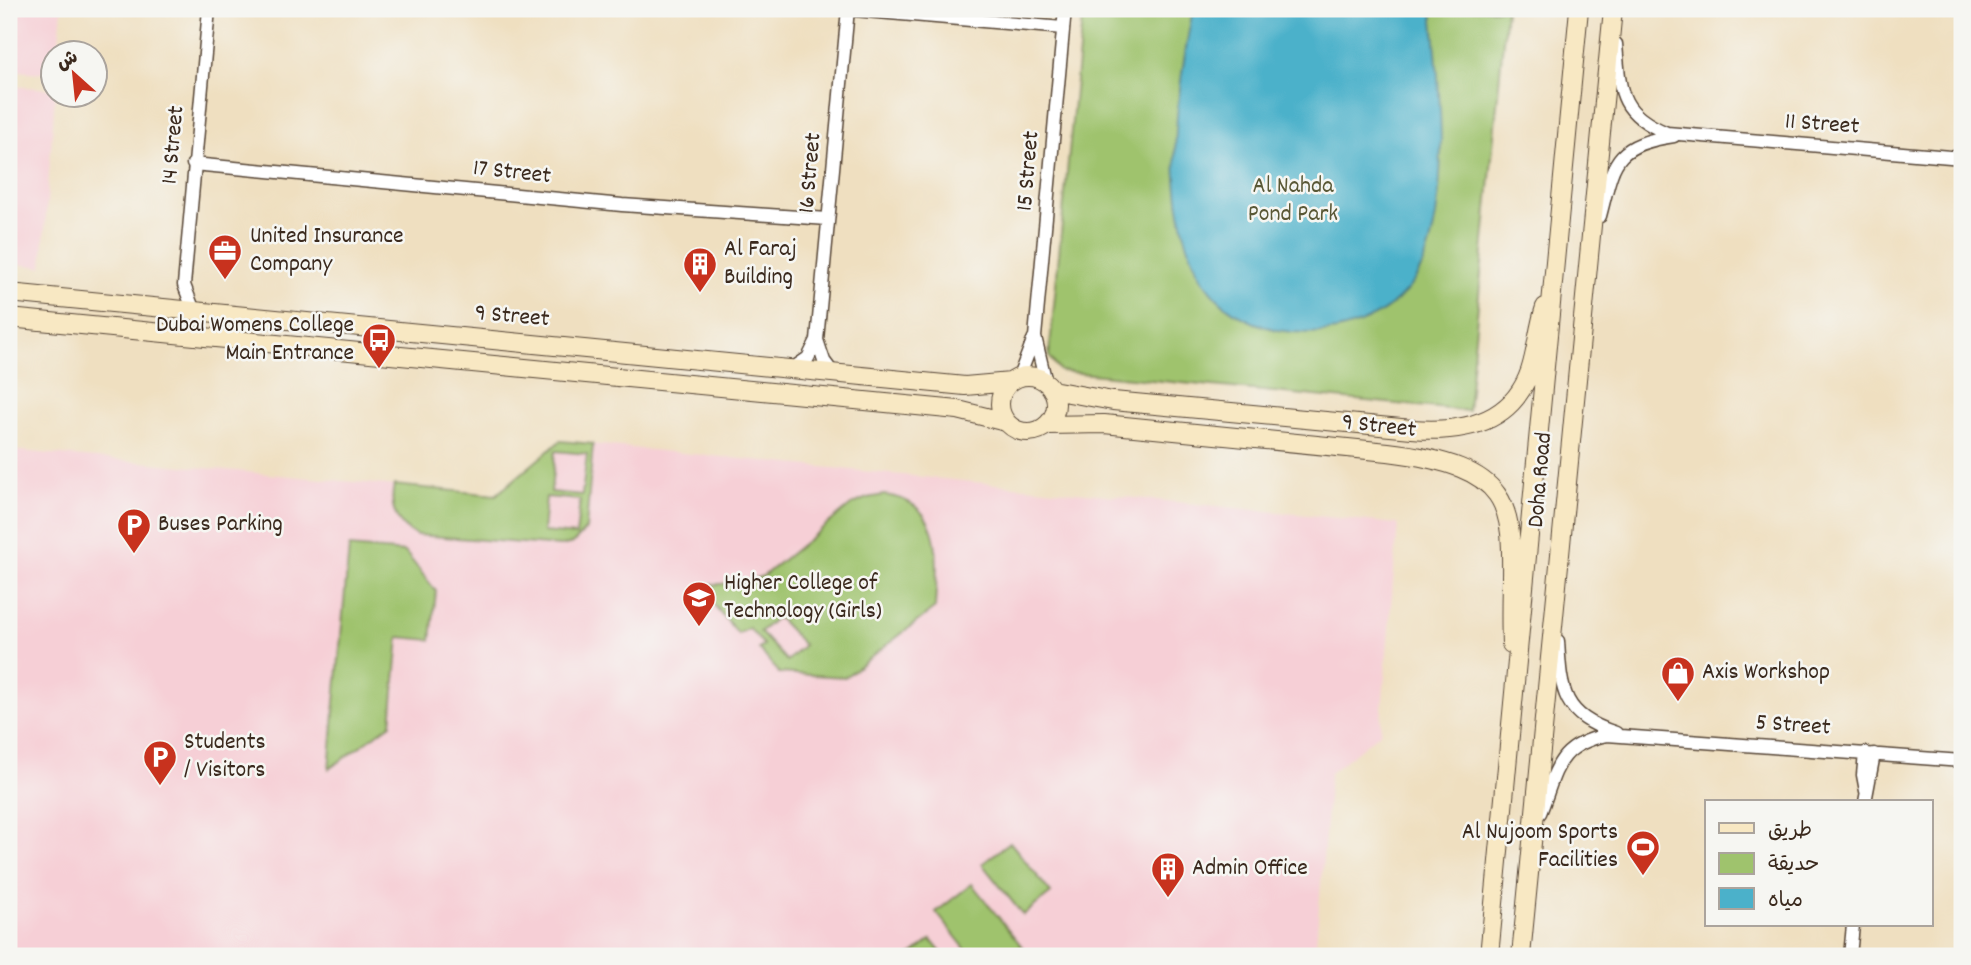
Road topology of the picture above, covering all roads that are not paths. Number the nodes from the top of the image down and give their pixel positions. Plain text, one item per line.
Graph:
1 (209, 9) edge
2 (842, 9) edge
3 (848, 9) edge
4 (1065, 9) edge
5 (1579, 9) edge
6 (1612, 16) edge
7 (1063, 28) junction
8 (1678, 136) junction
9 (1962, 158) edge
10 (193, 164) junction
11 (828, 219) junction
12 (1590, 238) junction
13 (184, 285) junction
14 (1555, 285) junction
15 (9, 293) edge
16 (169, 308) junction
17 (194, 311) junction
18 (9, 318) edge
19 (1035, 337) junction
20 (817, 340) junction
21 (709, 361) junction
22 (792, 369) junction
23 (833, 373) junction
24 (613, 377) junction
25 (1015, 380) junction
26 (1049, 386) junction
27 (1006, 422) junction
28 (1047, 425) junction
29 (1553, 610) junction
30 (1516, 689) junction
31 (1620, 734) junction
32 (1869, 754) junction
33 (1962, 761) edge
34 (1866, 797) edge
35 (1533, 827) junction
36 (1853, 926) edge
37 (1489, 956) edge
38 (1521, 956) edge
39 (1850, 956) edge

1 - 10 street, 14 Street
2 - 3 street
3 - 7 street
3 - 11 street, 16 Street
4 - 7 street, 15 Street
5 - 14 street, Doha Road
6 - 8 street, 11 Street
6 - 12 street, Doha Road
7 - 19 street, 15 Street
8 - 9 street, 11 Street
8 - 12 street, 11 Street
10 - 11 street, 17 Street
10 - 13 street, 14 Street
11 - 20 street, 16 Street
12 - 29 street, Doha Road
13 - 16 street, 14 Street
13 - 17 street, 14 Street
14 - 26 street, 9 Street
14 - 30 street, Doha Road
15 - 16 street, 9 Street
16 - 17 street, 9 Street
17 - 21 street, 9 Street
18 - 24 street, 9 Street
19 - 25 street, 15 Street
19 - 26 street, 15 Street
20 - 22 street
20 - 23 street
21 - 22 street, 9 Street
21 - 24 street
22 - 23 street, 9 Street
23 - 25 street, 9 Street
24 - 27 street, 9 Street
25 - 26 street
25 - 27 street
26 - 28 street
27 - 28 street
28 - 30 street, 9 Street
29 - 31 street, 5 Street
29 - 35 street, Doha Road
30 - 37 street, Doha Road
31 - 32 street, 5 Street
31 - 35 street, 5 Street
32 - 33 street, 5 Street
32 - 34 street
35 - 38 street, Doha Road
36 - 39 street

